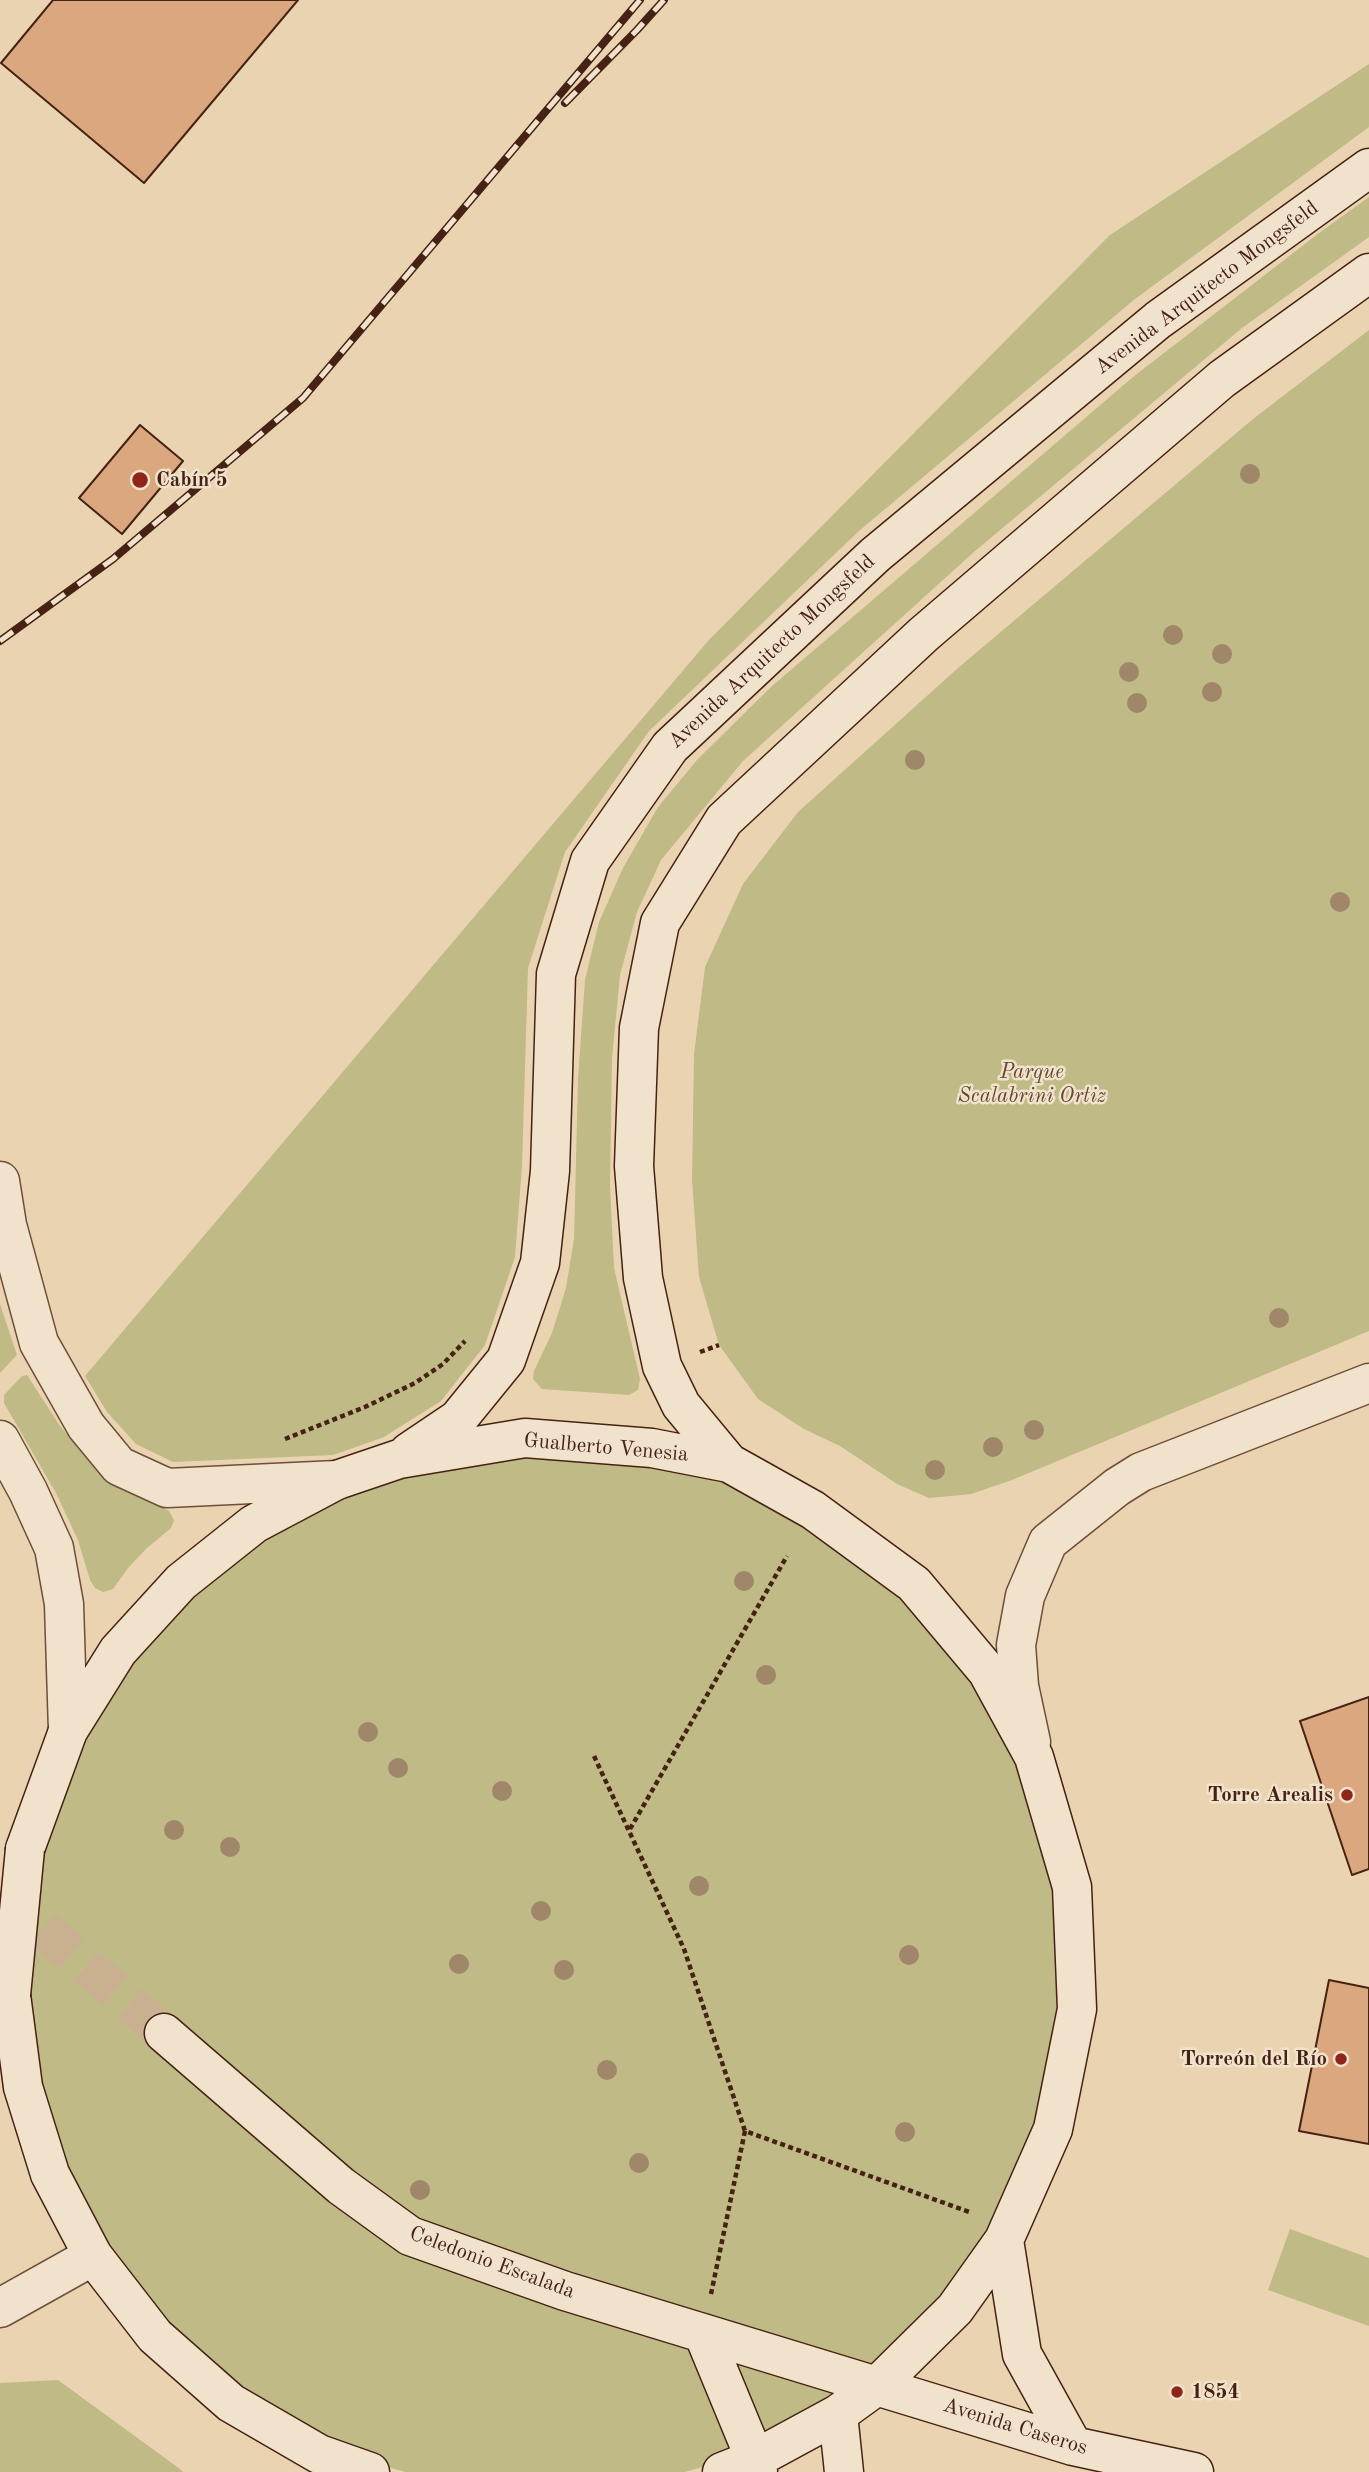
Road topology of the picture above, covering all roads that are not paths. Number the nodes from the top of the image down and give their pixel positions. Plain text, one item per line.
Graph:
1 (1369, 168) edge
2 (1369, 274) edge
3 (0, 1181) edge
4 (1369, 1383) edge
5 (0, 1440) edge
6 (399, 1459) junction
7 (729, 1463) junction
8 (337, 1480) junction
9 (68, 1731) junction
10 (1034, 1758) junction
11 (164, 2033) tunnel mouth
12 (1007, 2233) junction
13 (93, 2256) junction
14 (0, 2308) edge
15 (703, 2333) junction
16 (878, 2385) junction
17 (838, 2414) junction
18 (1073, 2446) junction
19 (745, 2468) edge
20 (370, 2472) edge
21 (844, 2472) edge
22 (1194, 2472) edge

1 - 6 main road, Avenida Arquitecto Mongsfeld
2 - 7 main road
3 - 8 main road
4 - 10 main road
5 - 9 main road
6 - 7 main road, Gualberto Venesia
6 - 8 main road, Gualberto Venesia
7 - 10 main road, Gualberto Venesia
8 - 9 main road, Gualberto Venesia
9 - 13 main road, Gualberto Venesia, bridge
10 - 12 main road, Gualberto Venesia
11 - 15 main road, Celedonio Escalada
12 - 16 main road, Gualberto Venesia
12 - 18 main road
13 - 14 main road
13 - 20 main road, Gualberto Venesia
15 - 16 main road, Celedonio Escalada
15 - 19 main road
16 - 17 main road, Gualberto Venesia
16 - 18 main road, Avenida Caseros
17 - 19 main road, Gualberto Venesia
17 - 21 main road
18 - 22 main road, Avenida Caseros

